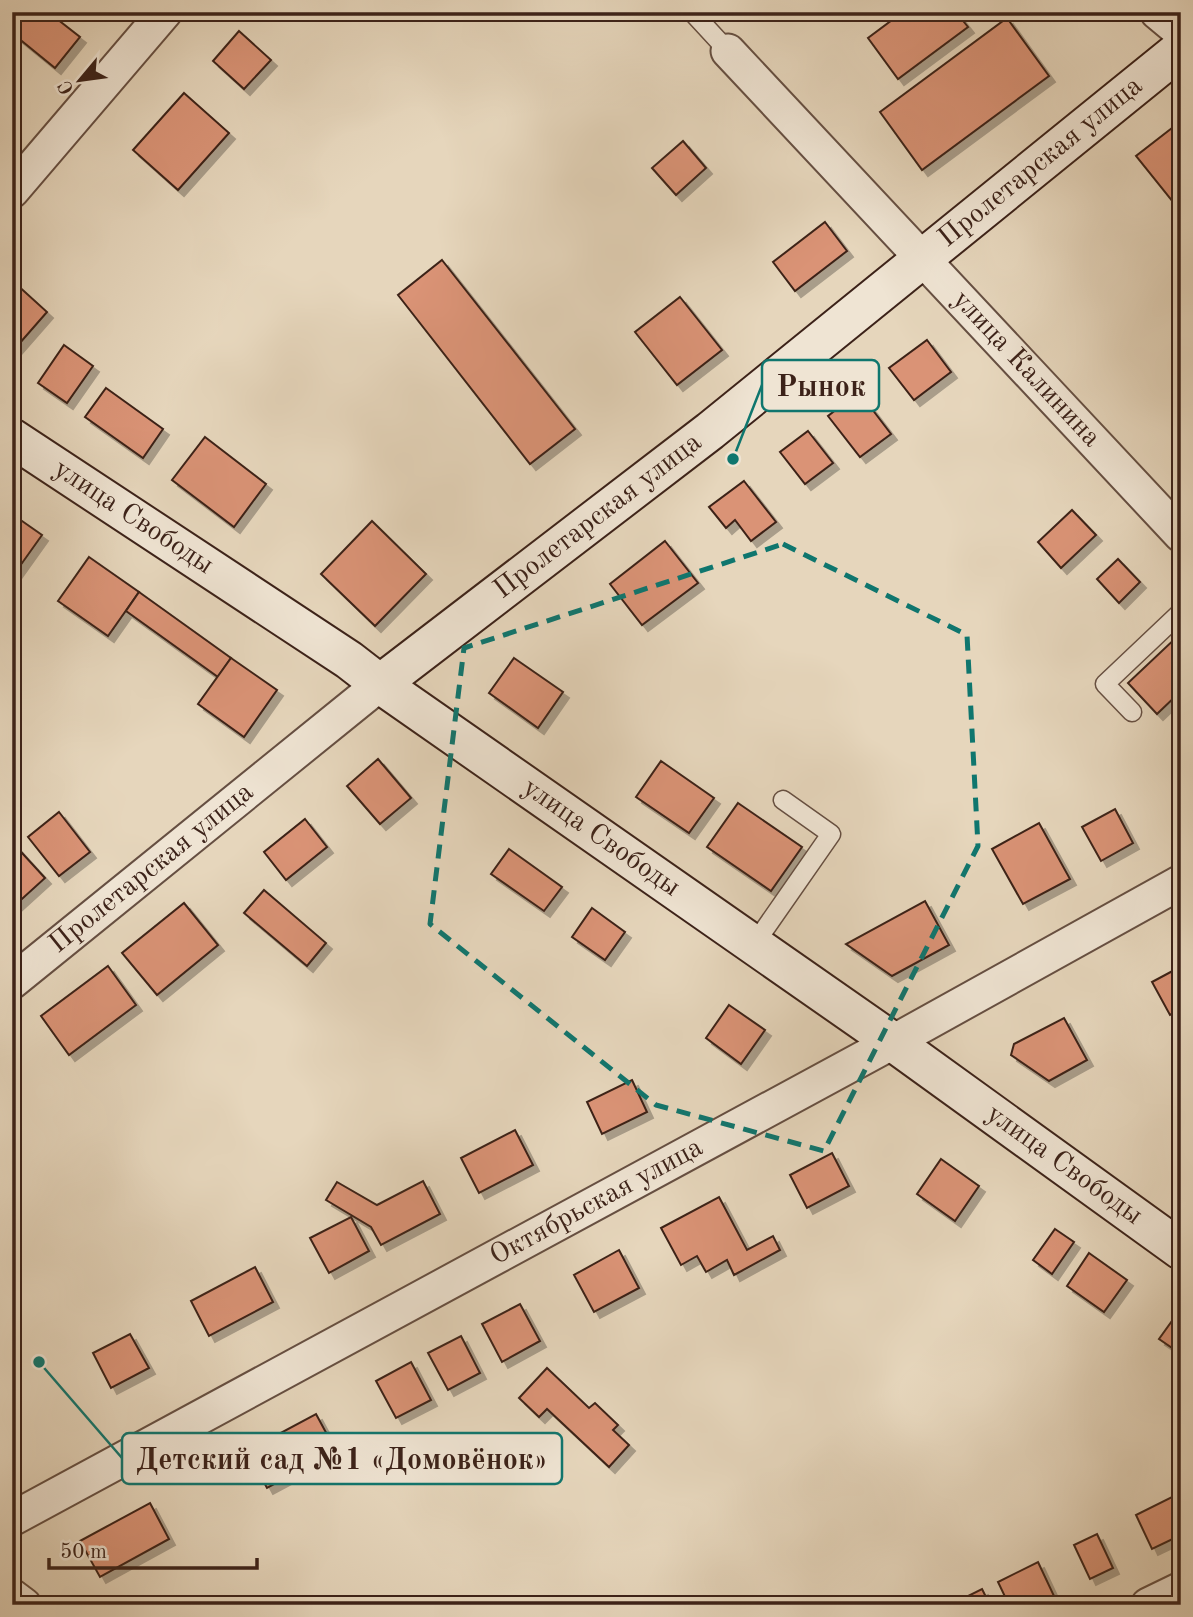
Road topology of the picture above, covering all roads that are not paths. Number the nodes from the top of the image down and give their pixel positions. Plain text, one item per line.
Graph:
1 (165, 12) edge
2 (692, 12) edge
3 (1157, 12) edge
4 (1181, 32) edge
5 (1181, 49) edge
6 (728, 51) joint
7 (12, 191) edge
8 (922, 260) junction
9 (12, 438) edge
10 (1181, 535) edge
11 (1181, 612) edge
12 (380, 684) junction
13 (1132, 712) dead end
14 (783, 800) dead end
15 (1181, 883) edge
16 (752, 946) junction
17 (12, 982) edge
18 (893, 1042) junction
19 (1181, 1250) edge
20 (12, 1519) edge
21 (1181, 1589) edge
22 (12, 1596) edge
23 (24, 1605) edge
24 (1148, 1605) edge

1 - 7 street
2 - 6 lane
3 - 4 street
5 - 8 street, Пролетарская улица
6 - 8 street, улица Калинина
8 - 10 street, улица Калинина
8 - 12 street, Пролетарская улица
9 - 12 street, улица Свободы
11 - 13 lane
12 - 16 street, улица Свободы
12 - 17 street, Пролетарская улица
14 - 16 lane
15 - 18 street, Октябрьская улица
16 - 18 street, улица Свободы
18 - 19 street, улица Свободы
18 - 20 street, Октябрьская улица
21 - 24 street
22 - 23 street

